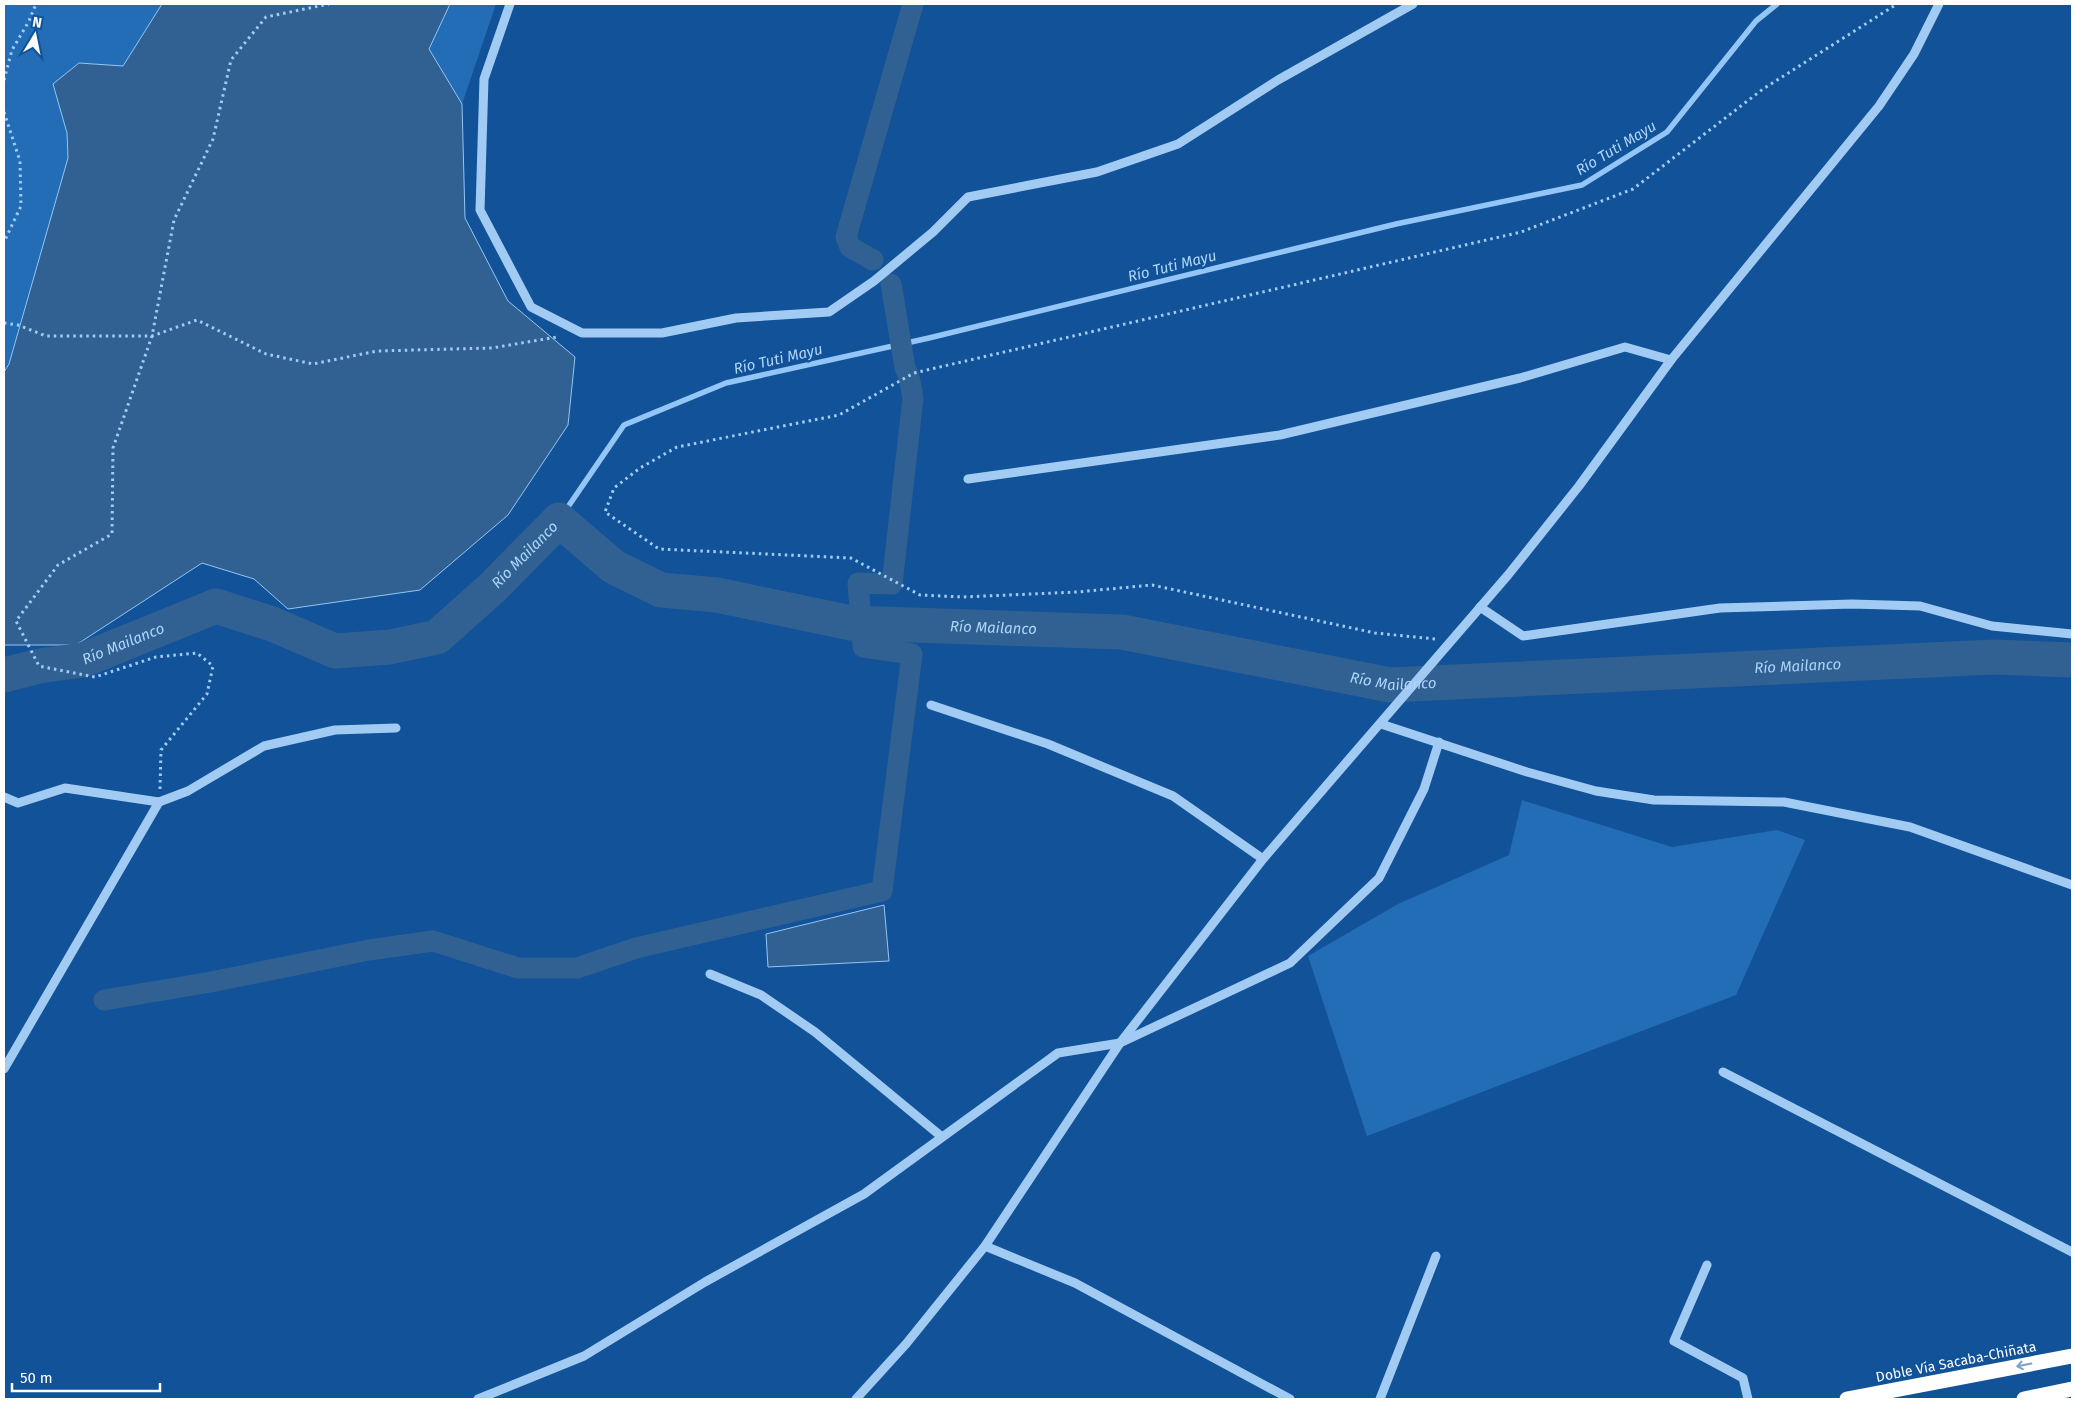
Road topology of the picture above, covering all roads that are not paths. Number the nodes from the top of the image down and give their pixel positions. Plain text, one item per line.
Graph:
1 (510, 4) edge
2 (1412, 4) edge
3 (1939, 4) edge
4 (1671, 360) junction
5 (968, 479) dead end
6 (1480, 607) junction
7 (2072, 634) edge
8 (931, 705) dead end
9 (1381, 724) junction
10 (396, 728) dead end
11 (1439, 742) junction
12 (4, 797) edge
13 (159, 802) junction
14 (1263, 859) junction
15 (2072, 885) edge
16 (710, 974) dead end
17 (1120, 1043) junction
18 (4, 1069) edge
19 (1723, 1072) dead end
20 (942, 1137) junction
21 (985, 1246) junction
22 (2072, 1252) edge
23 (1436, 1256) dead end
24 (1707, 1265) dead end
25 (2072, 1356) edge
26 (2072, 1389) edge
27 (478, 1399) edge
28 (856, 1399) edge
29 (1290, 1399) edge
30 (1380, 1399) edge
31 (1748, 1399) edge
32 (1847, 1399) edge
33 (2024, 1399) edge

1 - 2 street
3 - 4 street
4 - 5 street
4 - 6 street
6 - 7 street
6 - 9 street
8 - 14 street
9 - 11 street
9 - 14 street
10 - 13 street
11 - 15 street
11 - 17 street
12 - 13 street
13 - 18 street
14 - 17 street
16 - 20 street
17 - 20 street
17 - 21 street
19 - 22 street
20 - 27 street
21 - 28 street
21 - 29 street
23 - 30 street
24 - 31 street
25 -> 32 highway, Doble Vía Sacaba-Chiñata
26 - 33 highway

